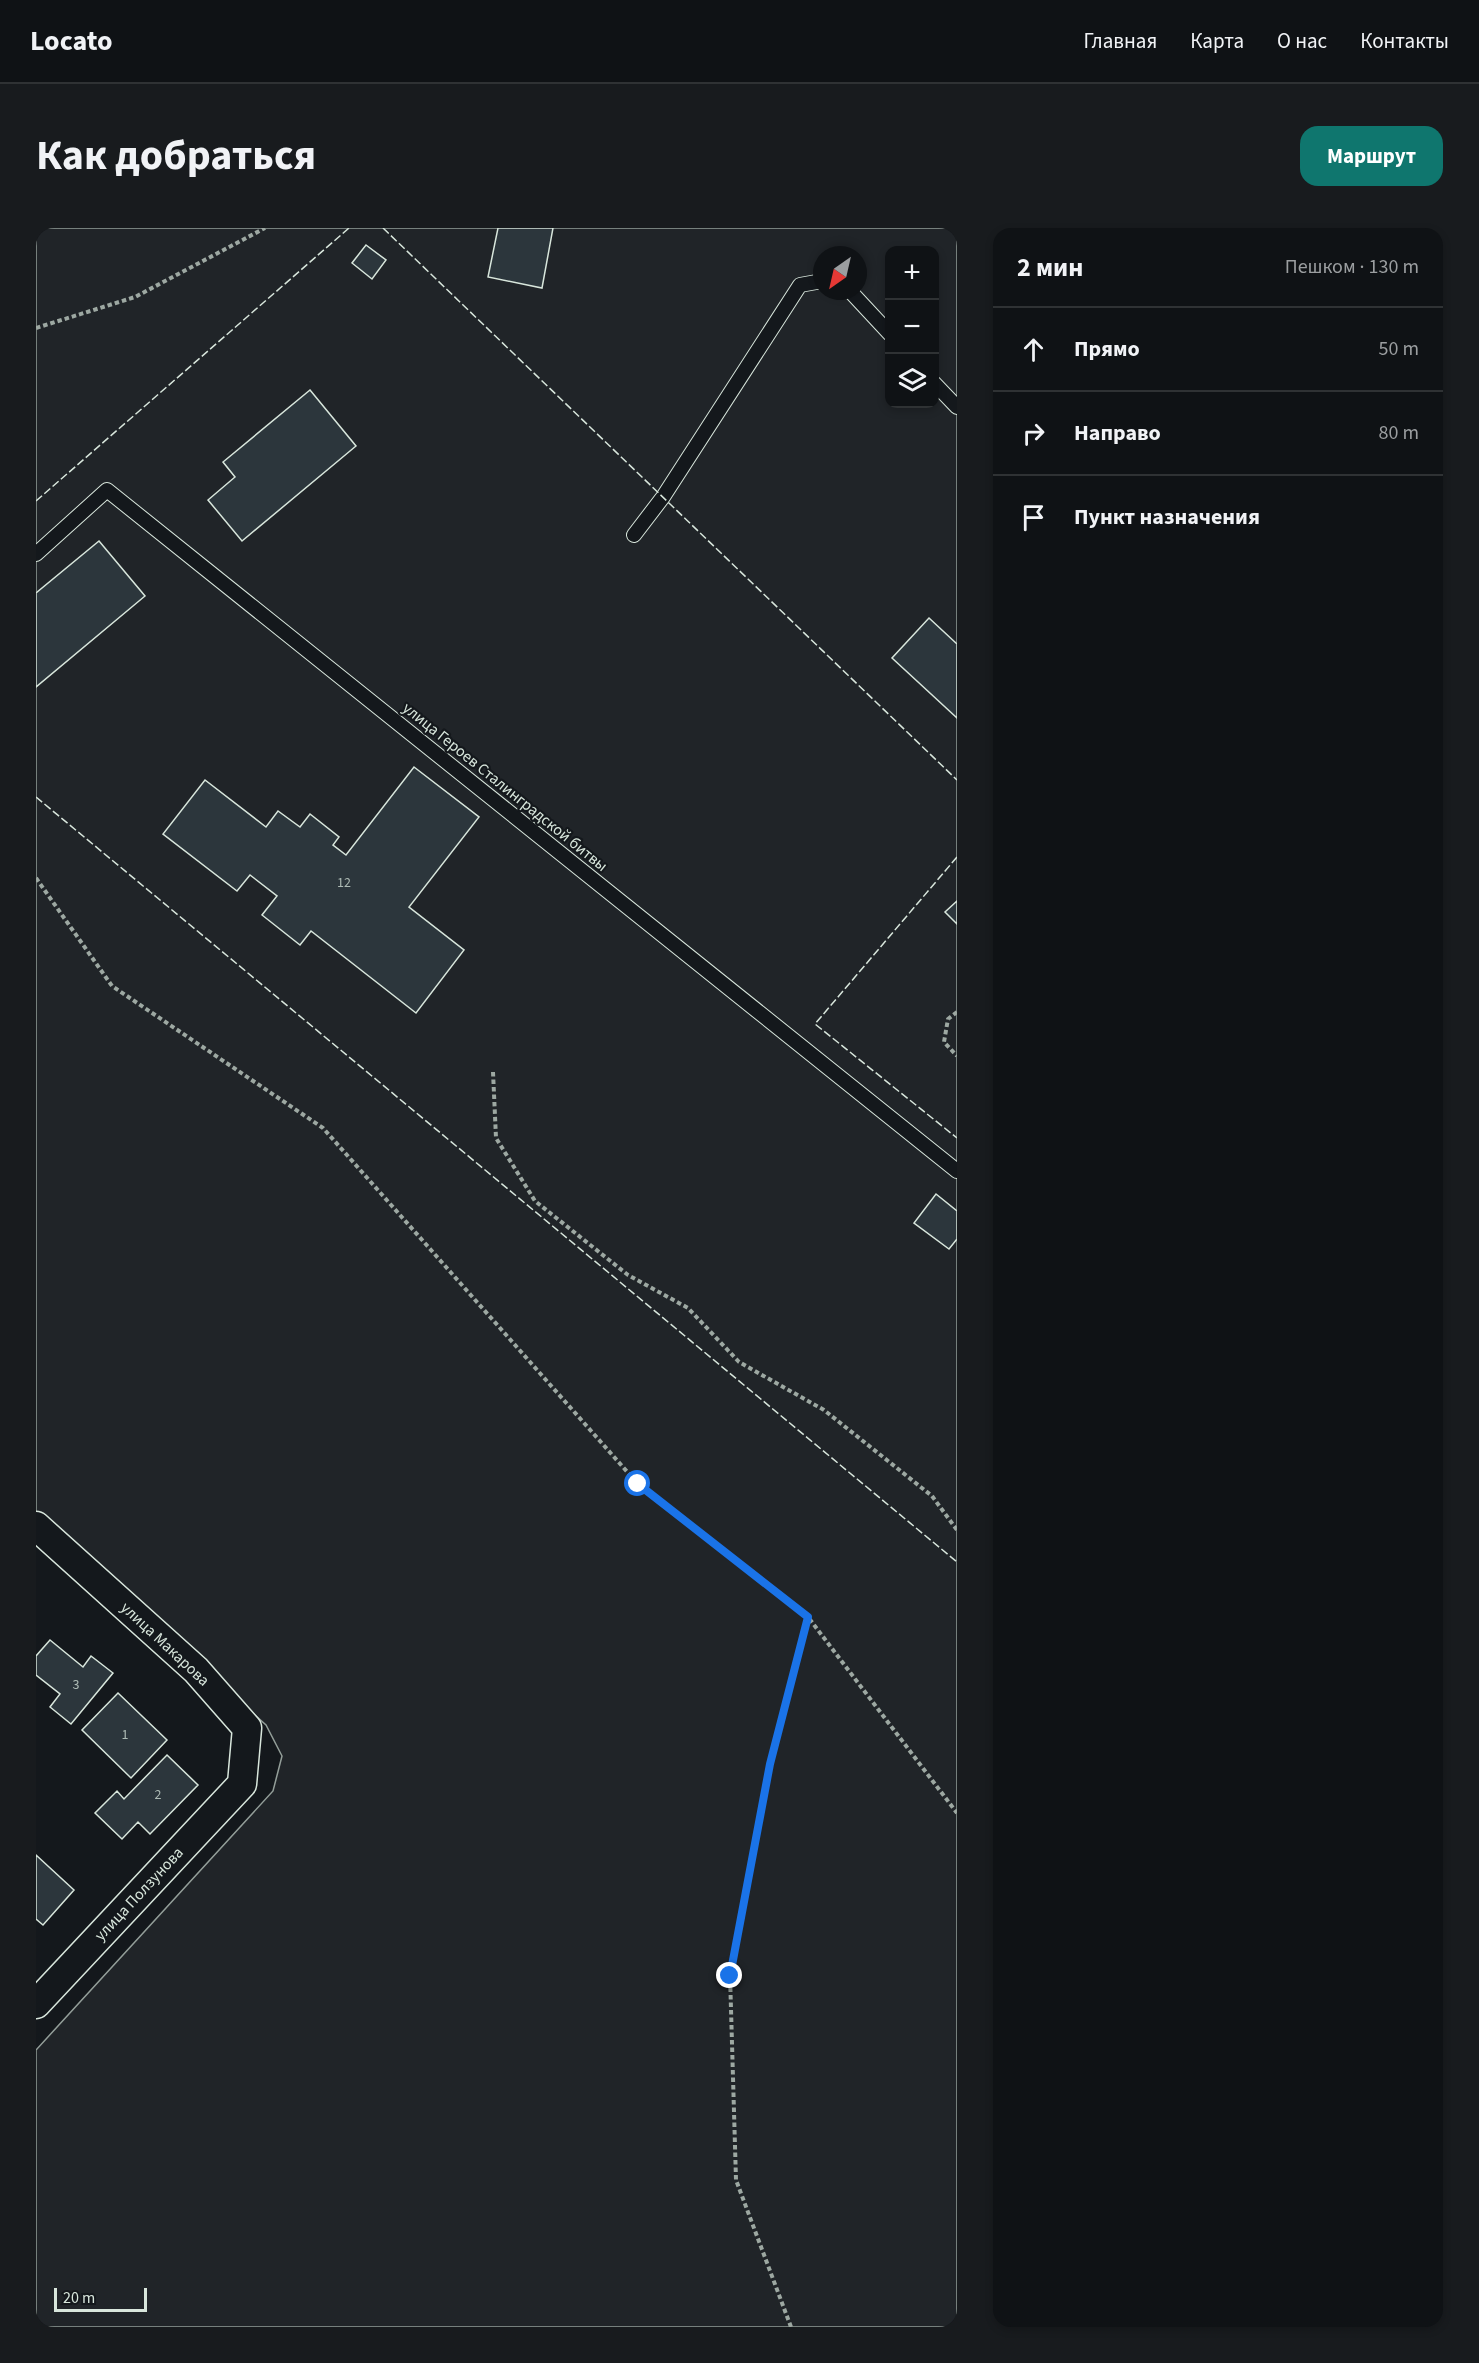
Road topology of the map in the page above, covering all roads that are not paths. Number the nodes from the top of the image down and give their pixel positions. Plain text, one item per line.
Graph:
1 (813, 283) edge
2 (858, 300) edge
3 (885, 329) edge
4 (939, 388) edge
5 (957, 407) edge
6 (634, 536) dead end
7 (36, 554) edge
8 (957, 1171) edge
9 (36, 1526) edge
10 (242, 1784) joint
11 (36, 2004) edge

1 - 6 lane
2 - 3 lane
4 - 5 lane
7 - 8 lane, улица Героев Сталинградской битвы
9 - 10 street, улица Макарова
10 - 11 street, улица Ползунова

